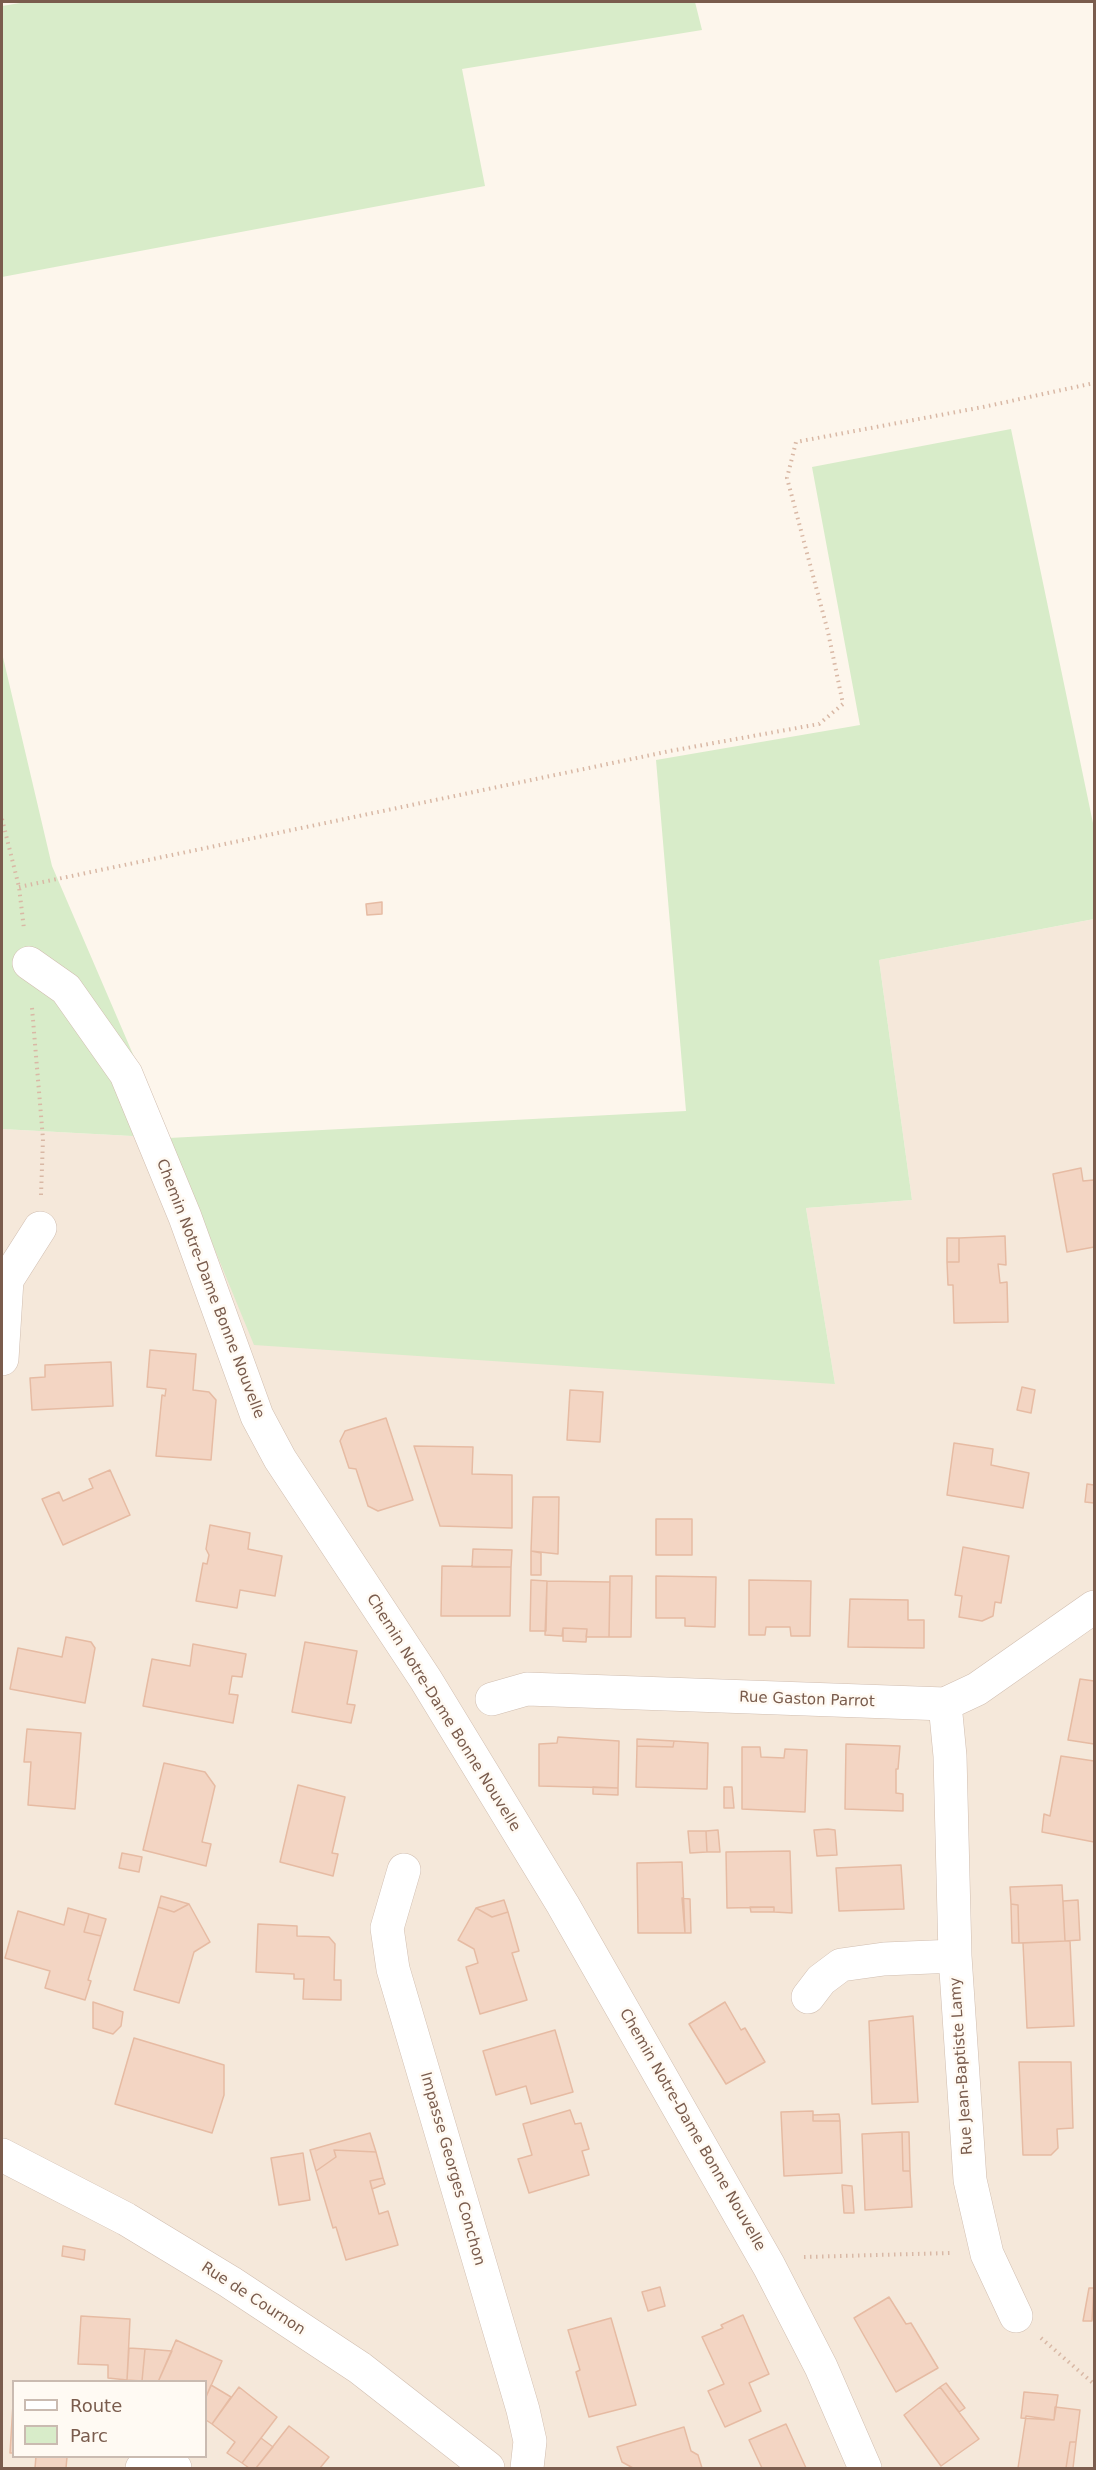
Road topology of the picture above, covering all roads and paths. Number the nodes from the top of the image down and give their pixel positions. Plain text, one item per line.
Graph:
1 (1095, 383) edge
2 (2, 819) edge
3 (19, 887) junction
4 (28, 963) junction
5 (40, 1228) joint
6 (2, 1359) edge
7 (1095, 1607) edge
8 (492, 1699) dead end
9 (945, 1704) junction
10 (404, 1870) dead end
11 (955, 1956) junction
12 (808, 1997) dead end
13 (2, 2155) edge
14 (987, 2254) junction
15 (770, 2266) junction
16 (1016, 2316) joint
17 (1095, 2384) edge
18 (466, 2462) edge
19 (142, 2469) edge
20 (175, 2469) edge
21 (527, 2469) edge
22 (865, 2469) edge

1 - 3 path
2 - 3 path
3 - 4 path
4 - 5 path
4 - 15 street, Chemin Notre-Dame Bonne Nouvelle
5 - 6 street
7 - 9 street, Rue Gaston Parrot
8 - 9 street, Rue Gaston Parrot
9 - 11 street, Rue Jean-Baptiste Lamy
10 - 21 street, Impasse Georges Conchon
11 - 12 street
11 - 14 street, Rue Jean-Baptiste Lamy
13 - 18 street, Rue de Cournon
14 - 15 path
14 - 16 street, Rue Jean-Baptiste Lamy
15 - 22 street, Chemin Notre-Dame Bonne Nouvelle
16 - 17 path
19 - 20 street

